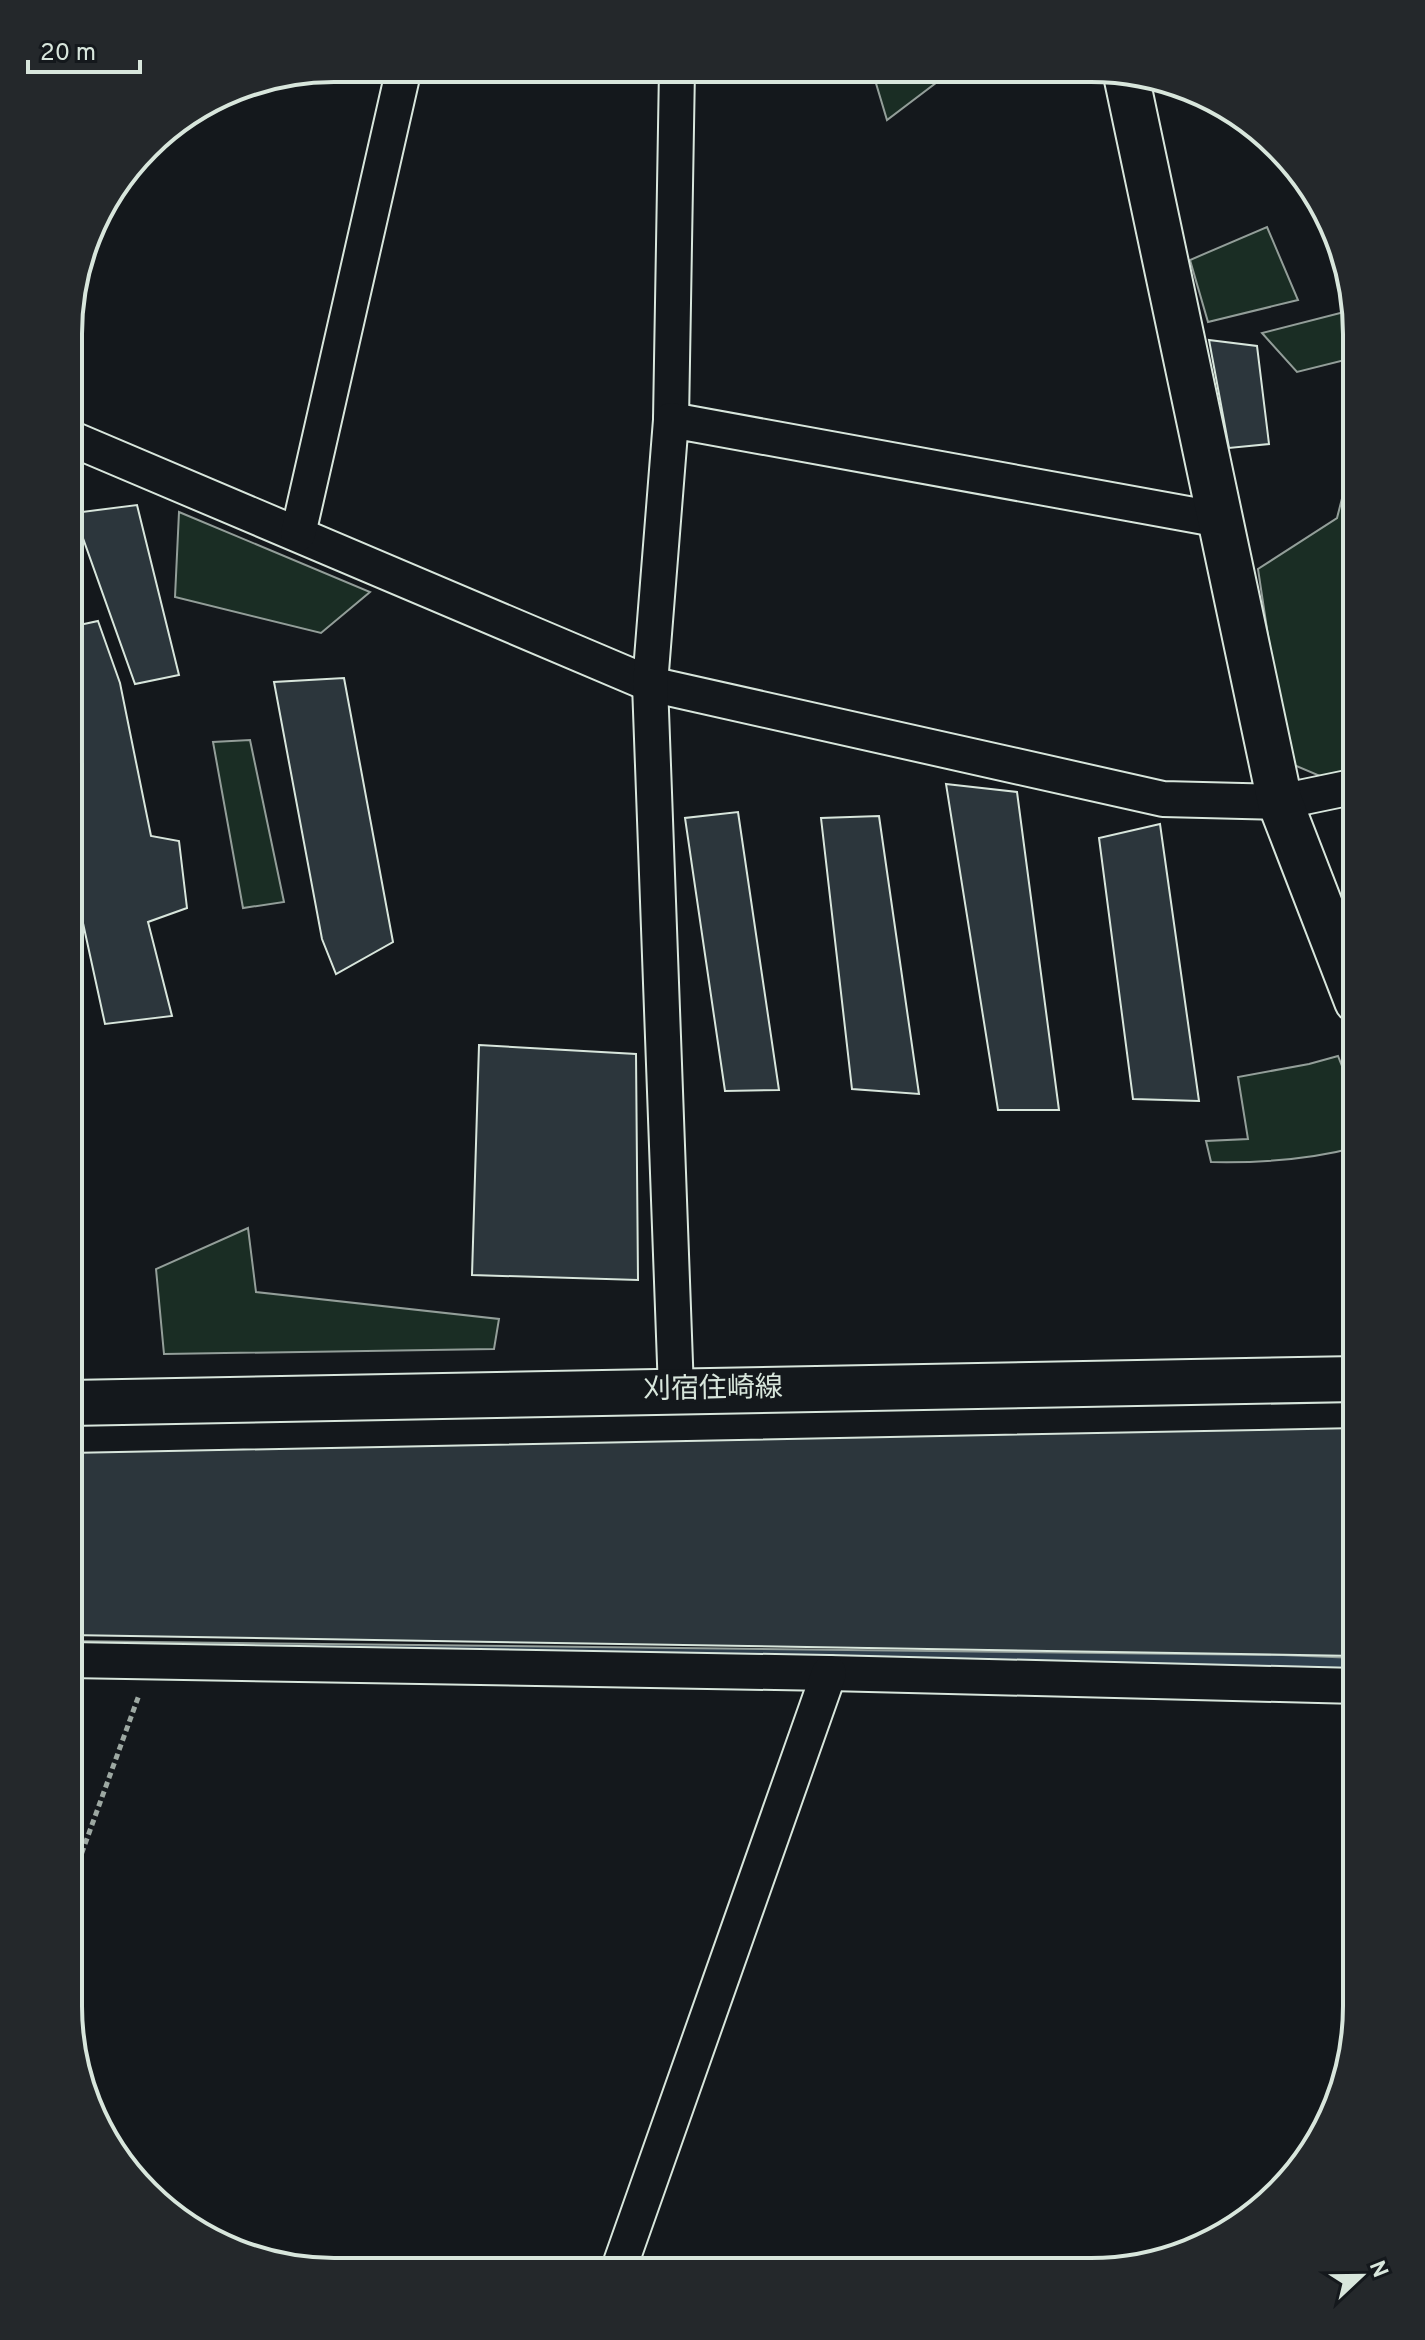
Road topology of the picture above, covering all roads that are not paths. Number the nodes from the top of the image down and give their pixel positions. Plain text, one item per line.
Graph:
1 (401, 83) edge
2 (677, 83) edge
3 (1128, 85) edge
4 (671, 420) junction
5 (82, 443) edge
6 (1221, 520) junction
7 (298, 534) junction
8 (650, 684) junction
9 (1343, 789) edge
10 (1280, 802) junction
11 (1343, 964) edge
12 (1342, 1379) edge
13 (676, 1390) junction
14 (82, 1403) edge
15 (82, 1660) edge
16 (829, 1673) junction
17 (1342, 1686) edge
18 (623, 2258) edge

1 - 7 street
2 - 4 street
3 - 6 main road
4 - 6 street
4 - 8 street
5 - 7 street
6 - 10 main road
7 - 8 street
8 - 10 street
8 - 13 street
9 - 10 street
10 - 11 main road
12 - 13 main road, 刈宿住崎線
13 - 14 main road, 刈宿住崎線
15 - 16 street
16 - 17 street
16 - 18 street

